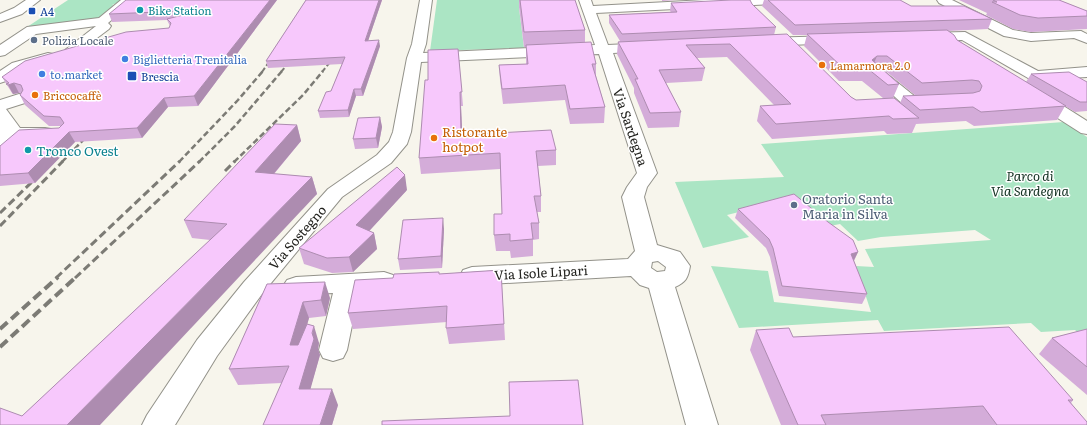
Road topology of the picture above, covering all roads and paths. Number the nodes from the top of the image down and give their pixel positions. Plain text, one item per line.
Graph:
1 (18, 0) edge
2 (34, 0) edge
3 (129, 0) edge
4 (417, 0) edge
5 (426, 0) edge
6 (773, 0) edge
7 (943, 0) edge
8 (586, 5) edge
9 (0, 12) edge
10 (0, 18) edge
11 (104, 26) dead end
12 (775, 29) edge
13 (1053, 36) junction
14 (88, 37) junction
15 (55, 38) dead end
16 (907, 38) edge
17 (851, 40) edge
18 (1087, 40) edge
19 (108, 41) edge
20 (787, 41) junction
21 (747, 43) edge
22 (659, 47) edge
23 (604, 49) junction
24 (0, 52) edge
25 (76, 52) junction
26 (1087, 52) edge
27 (415, 54) junction
28 (802, 56) edge
29 (1087, 72) edge
30 (877, 73) edge
31 (1034, 75) junction
32 (1004, 77) edge
33 (0, 78) edge
34 (1023, 89) edge
35 (19, 99) edge
36 (890, 104) edge
37 (0, 106) edge
38 (0, 112) edge
39 (1087, 129) edge
40 (59, 132) edge
41 (3, 136) edge
42 (643, 260) junction
43 (452, 277) edge
44 (404, 280) edge
45 (348, 283) junction
46 (253, 288) junction
47 (333, 350) dead end
48 (158, 425) edge
49 (702, 425) edge

1 - 9 street
2 - 10 street
3 - 24 street
4 - 27 street, Via Sostegno
5 - 27 street, Via Sostegno
6 - 8 street
7 - 13 street
8 - 23 street, Via Sardegna
11 - 14 street
12 - 20 street
13 - 18 street
13 - 26 street
14 - 15 street
14 - 25 street
16 - 31 street
17 - 20 street
19 - 25 street
20 - 21 street
20 - 28 street
22 - 23 street
23 - 27 street
23 - 42 street, Via Sardegna
25 - 33 street
27 - 46 street, Via Sostegno
29 - 31 street
30 - 36 street
31 - 32 street
34 - 39 street
35 - 37 street
38 - 41 street
40 - 41 street
42 - 43 street, Via Isole Lipari
42 - 49 street
44 - 45 street
45 - 46 street
45 - 47 street
46 - 48 street, Via Sostegno

